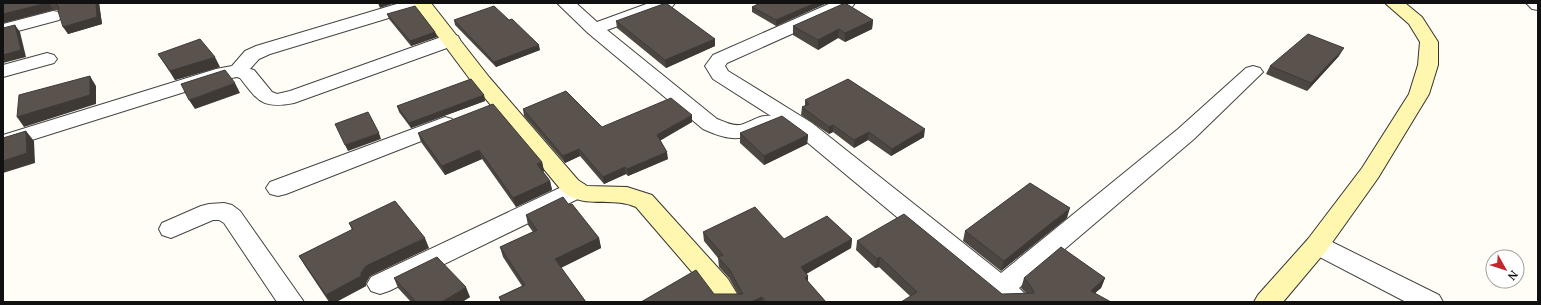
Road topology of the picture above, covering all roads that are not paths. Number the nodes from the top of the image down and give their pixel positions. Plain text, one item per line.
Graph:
1 (419, 3) edge
2 (422, 3) edge
3 (566, 3) edge
4 (666, 3) edge
5 (846, 3) edge
6 (1394, 3) edge
7 (1535, 3) edge
8 (1538, 5) edge
9 (53, 16) dead end
10 (594, 29) junction
11 (3, 30) edge
12 (451, 40) junction
13 (47, 59) dead end
14 (3, 71) edge
15 (238, 71) junction
16 (1253, 72) dead end
17 (500, 103) junction
18 (783, 116) junction
19 (3, 142) edge
20 (278, 188) dead end
21 (576, 190) junction
22 (171, 230) dead end
23 (1317, 245) junction
24 (380, 284) dead end
25 (1009, 295) edge
26 (291, 302) edge
27 (729, 302) edge
28 (1267, 302) edge
29 (1430, 302) edge

1 - 15 street
2 - 12 street
3 - 10 street
4 - 10 street
5 - 18 street
6 - 23 street
7 - 8 street
9 - 11 street
10 - 18 street
12 - 15 street
12 - 17 street
13 - 14 street
15 - 19 street
16 - 25 street
17 - 20 street
17 - 21 street
18 - 25 street
21 - 24 street
21 - 27 street
22 - 26 street
23 - 28 street
23 - 29 street

